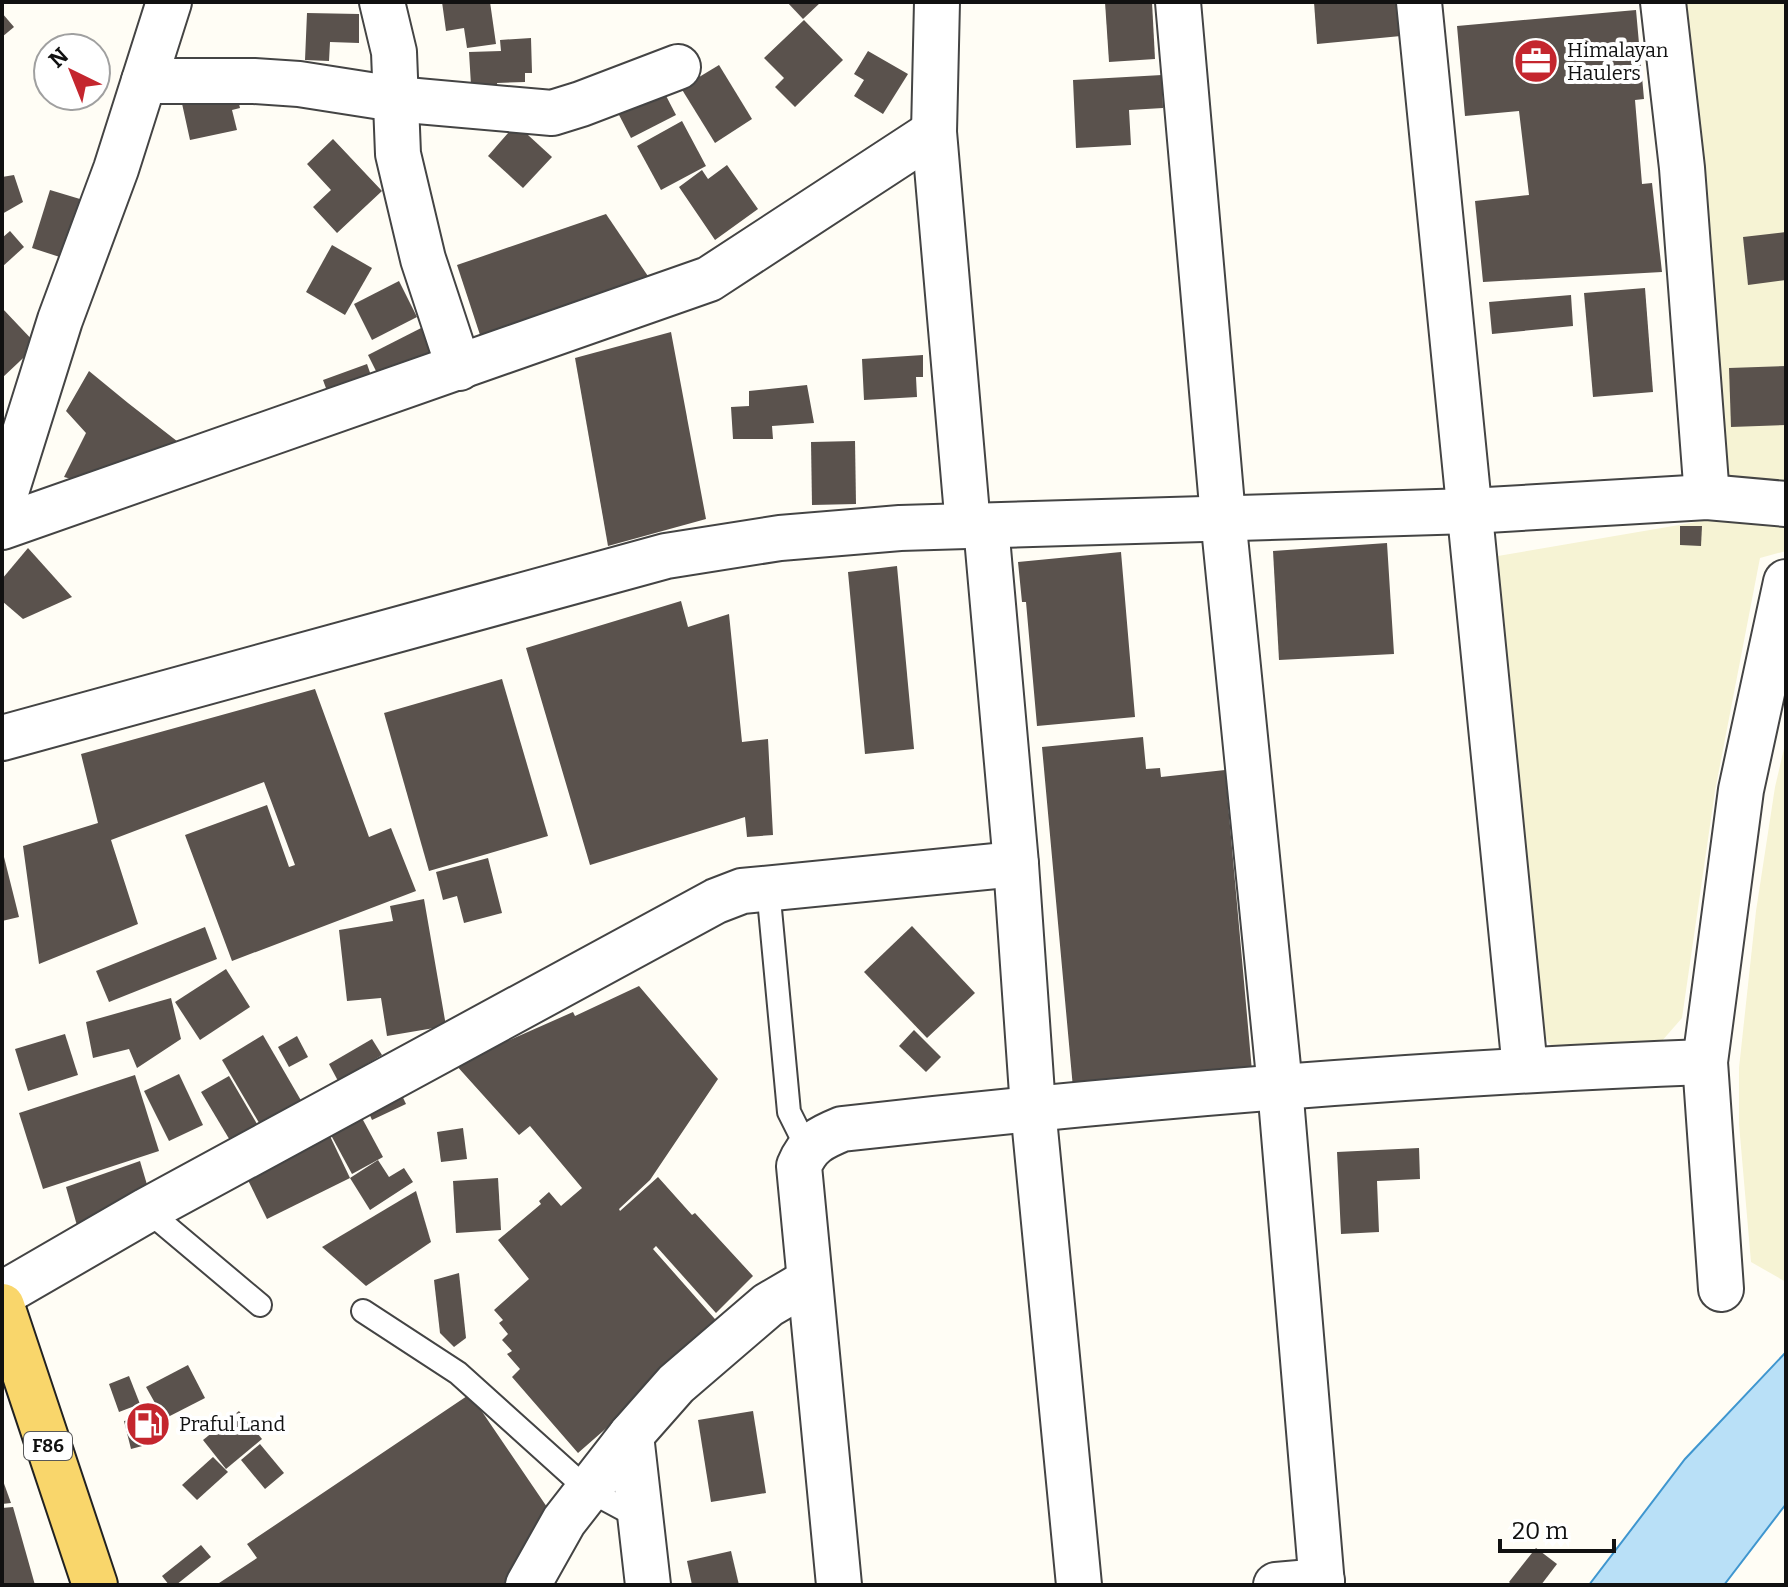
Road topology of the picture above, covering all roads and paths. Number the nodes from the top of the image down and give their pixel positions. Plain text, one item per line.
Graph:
1 (169, 2) edge
2 (382, 2) edge
3 (937, 2) edge
4 (1178, 2) edge
5 (1419, 2) edge
6 (1663, 2) edge
7 (678, 67) dead end
8 (144, 81) junction
9 (395, 99) junction
10 (934, 132) junction
11 (459, 368) junction
12 (1707, 497) junction
13 (1786, 504) edge
14 (2, 505) edge
15 (1470, 511) junction
16 (1223, 517) junction
17 (977, 526) junction
18 (2, 527) edge
19 (1786, 582) edge
20 (2, 738) edge
21 (1016, 864) junction
22 (768, 888) junction
23 (1705, 1062) junction
24 (1525, 1069) junction
25 (1280, 1087) junction
26 (1033, 1108) junction
27 (807, 1148) junction
28 (147, 1210) junction
29 (809, 1281) junction
30 (1721, 1289) dead end
31 (2, 1294) edge
32 (260, 1305) dead end
33 (2, 1306) edge
34 (363, 1311) dead end
35 (631, 1435) junction
36 (588, 1490) junction
37 (640, 1518) junction
38 (1322, 1583) edge
39 (95, 1585) edge
40 (528, 1585) edge
41 (648, 1585) edge
42 (839, 1585) edge
43 (1079, 1585) edge
44 (1276, 1585) edge

1 - 8 street
2 - 9 street
3 - 10 street
4 - 16 street
5 - 15 street
6 - 12 street
7 - 9 street
8 - 9 street
8 - 14 street
9 - 11 street
10 - 11 street
10 - 17 street
11 - 18 street
12 - 13 street
12 - 15 street
15 - 16 street
15 - 24 street
16 - 17 street
16 - 25 street
17 - 20 street
17 - 21 street
19 - 23 street
21 - 22 street
21 - 26 street
22 - 27 lane
22 - 28 street
23 - 24 street
23 - 30 street
24 - 25 street
25 - 26 street
25 - 38 street
26 - 27 street
26 - 43 street
27 - 29 street
28 - 31 street
28 - 32 lane
29 - 35 street
29 - 42 street
33 - 39 main road, F86
34 - 36 lane
35 - 36 street
35 - 37 street
36 - 37 lane
36 - 40 street
37 - 41 street
38 - 44 street

